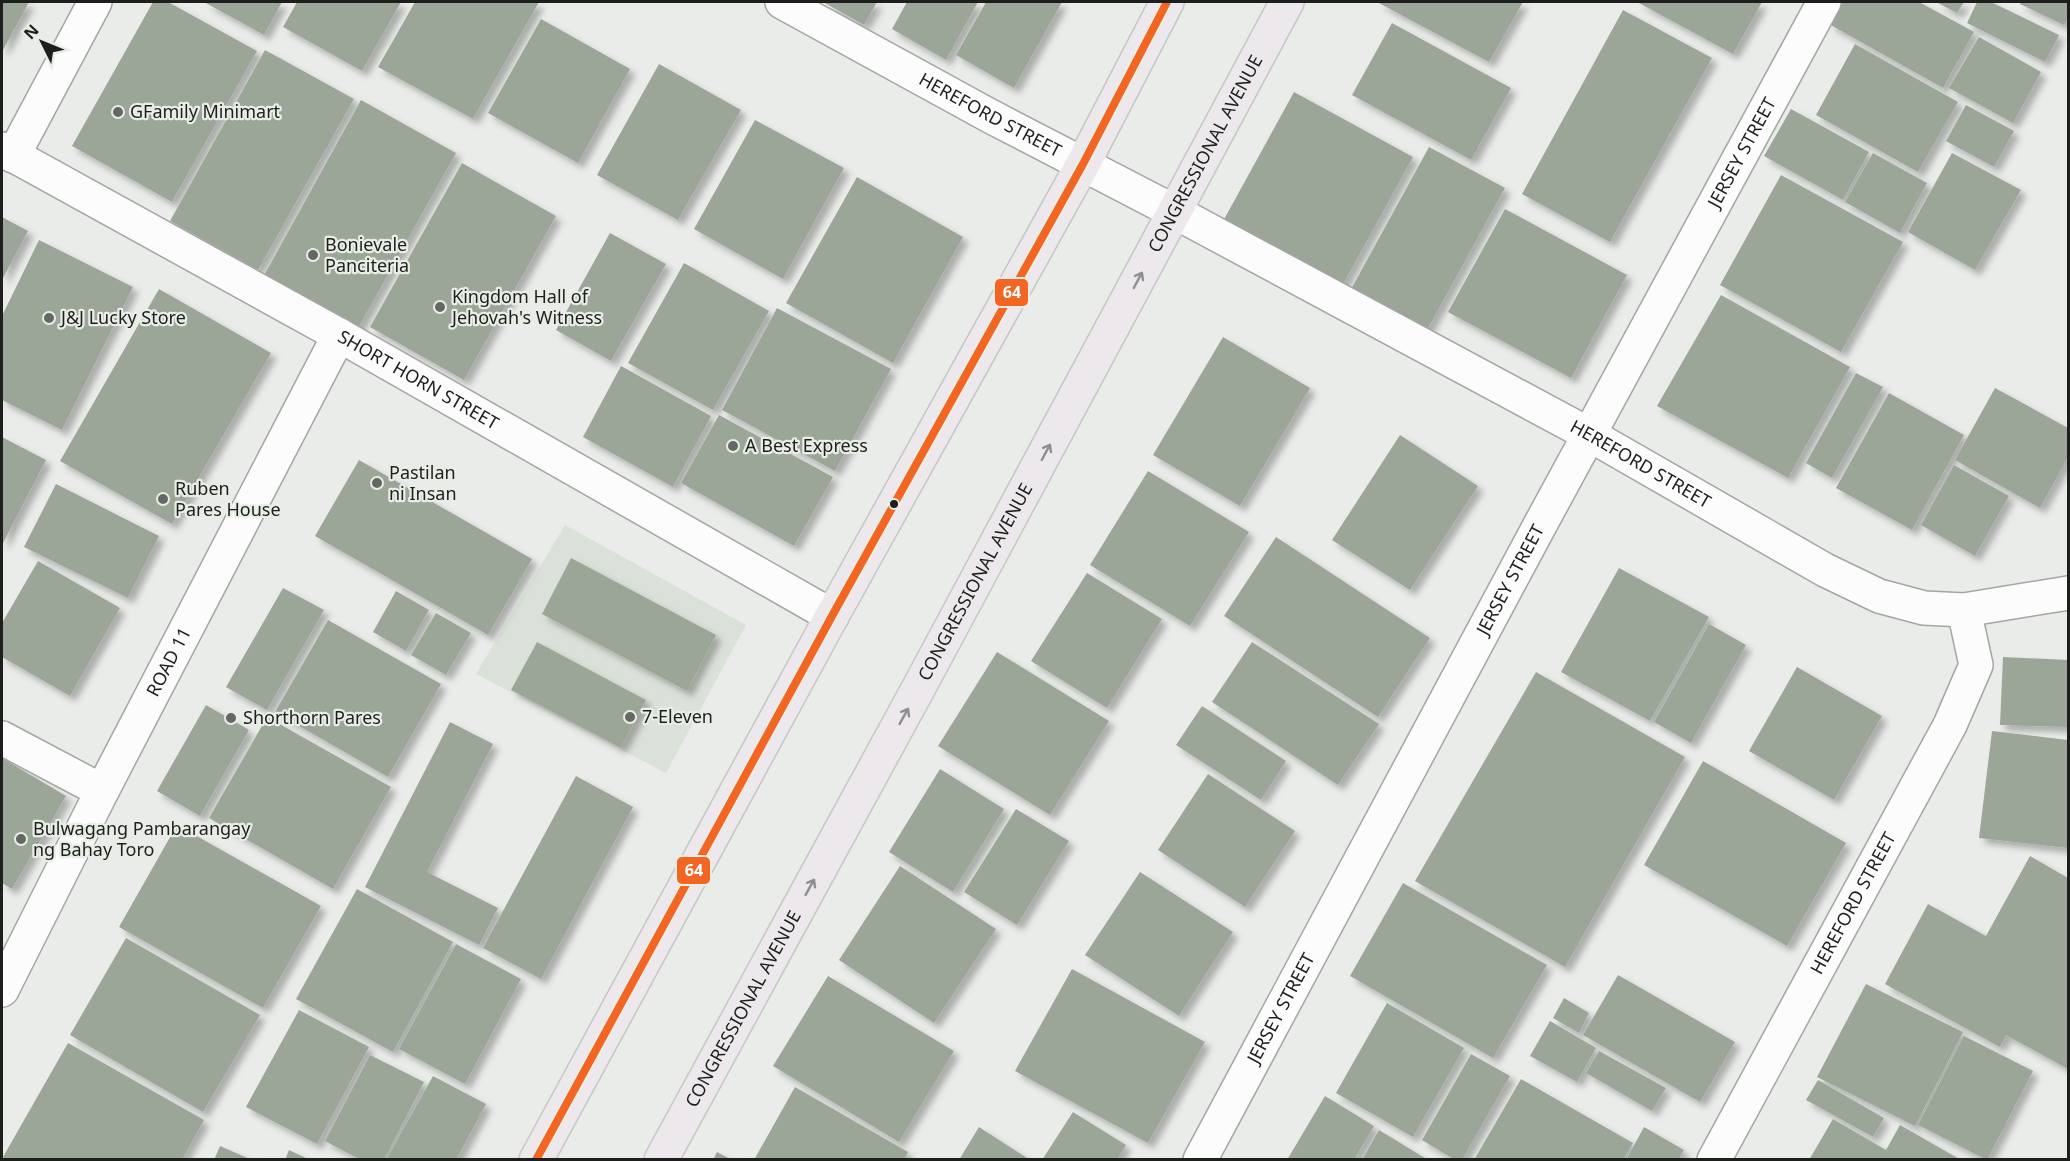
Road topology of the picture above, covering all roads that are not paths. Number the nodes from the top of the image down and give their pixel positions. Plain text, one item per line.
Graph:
1 (95, 2) edge
2 (782, 2) edge
3 (1167, 2) edge
4 (1287, 2) edge
5 (1824, 2) edge
6 (7, 153) edge
7 (1083, 164) junction
8 (1175, 212) junction
9 (339, 335) junction
10 (1590, 435) junction
11 (2054, 596) edge
12 (1964, 610) junction
13 (832, 616) junction
14 (2, 738) edge
15 (102, 791) junction
16 (2, 990) edge
17 (536, 1160) edge
18 (661, 1160) edge
19 (1200, 1160) edge
20 (1714, 1160) edge

1 - 6 street
2 - 7 street, HEREFORD STREET
3 - 7 main road
4 - 8 main road, CONGRESSIONAL AVENUE
5 - 10 street, JERSEY STREET
6 - 9 street, SHORT HORN STREET
7 - 8 street, HEREFORD STREET
7 - 13 main road
8 - 10 street, HEREFORD STREET
18 -> 8 main road, CONGRESSIONAL AVENUE
9 - 13 street, SHORT HORN STREET
9 - 15 street, ROAD 11
10 - 12 street, HEREFORD STREET
10 - 19 street, JERSEY STREET
11 - 12 street
12 - 20 street, HEREFORD STREET
13 - 17 main road
14 - 15 street
15 - 16 street, ROAD 11

